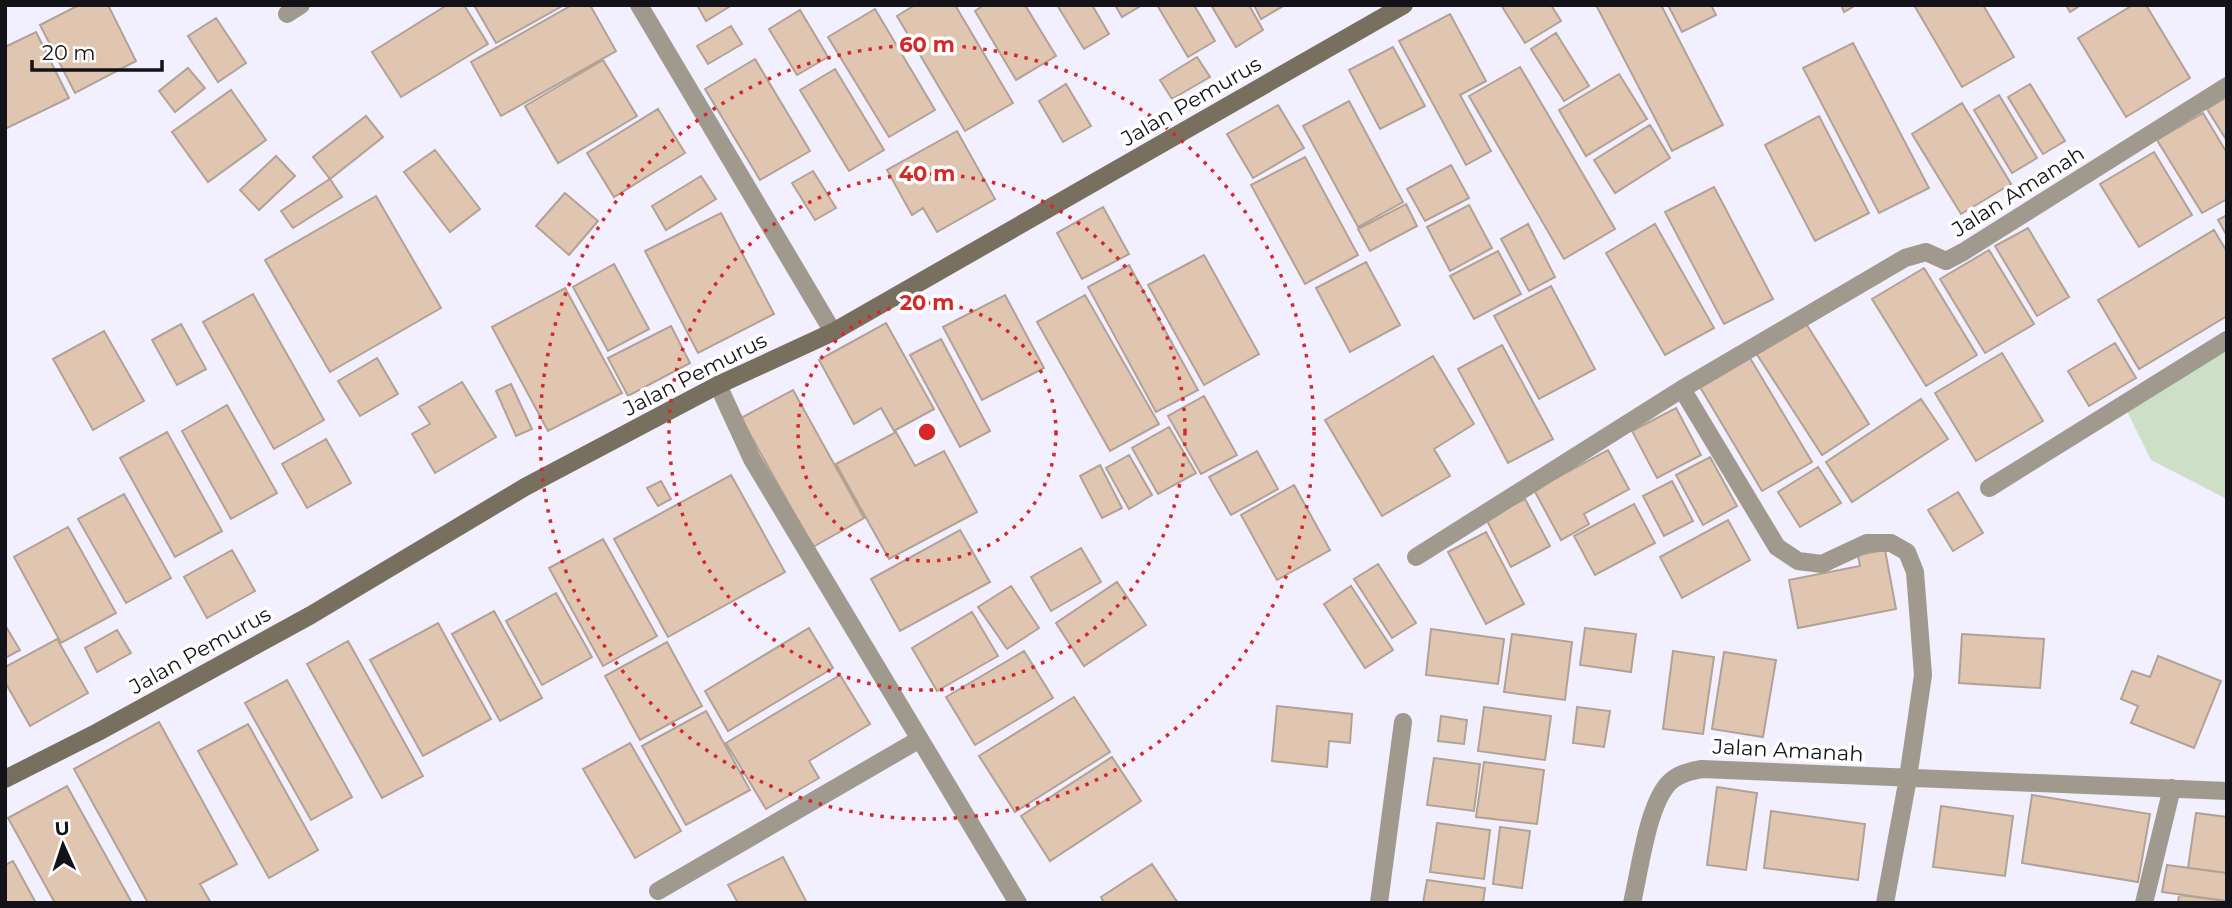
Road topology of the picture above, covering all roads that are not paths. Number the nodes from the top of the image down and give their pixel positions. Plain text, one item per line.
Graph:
1 (639, 5) edge
2 (1404, 5) edge
3 (2227, 86) edge
4 (833, 332) junction
5 (2227, 340) edge
6 (718, 385) junction
7 (1682, 389) junction
8 (1989, 488) dead end
9 (1416, 557) dead end
10 (1403, 722) dead end
11 (920, 739) junction
12 (5, 779) edge
13 (1908, 779) junction
14 (2172, 788) junction
15 (2227, 791) edge
16 (658, 891) dead end
17 (1018, 903) edge
18 (1379, 903) edge
19 (1632, 903) edge
20 (1885, 903) edge
21 (2144, 903) edge

1 - 4 street
2 - 4 street, Jalan Pemurus
3 - 7 street, Jalan Amanah
4 - 6 street, Jalan Pemurus
5 - 8 street
6 - 11 street
6 - 12 street, Jalan Pemurus
7 - 9 street, Jalan Amanah
7 - 13 street
10 - 18 street
11 - 16 street
11 - 17 street
13 - 14 street, Jalan Amanah
13 - 19 street, Jalan Amanah
13 - 20 street
14 - 15 street, Jalan Amanah
14 - 21 street

